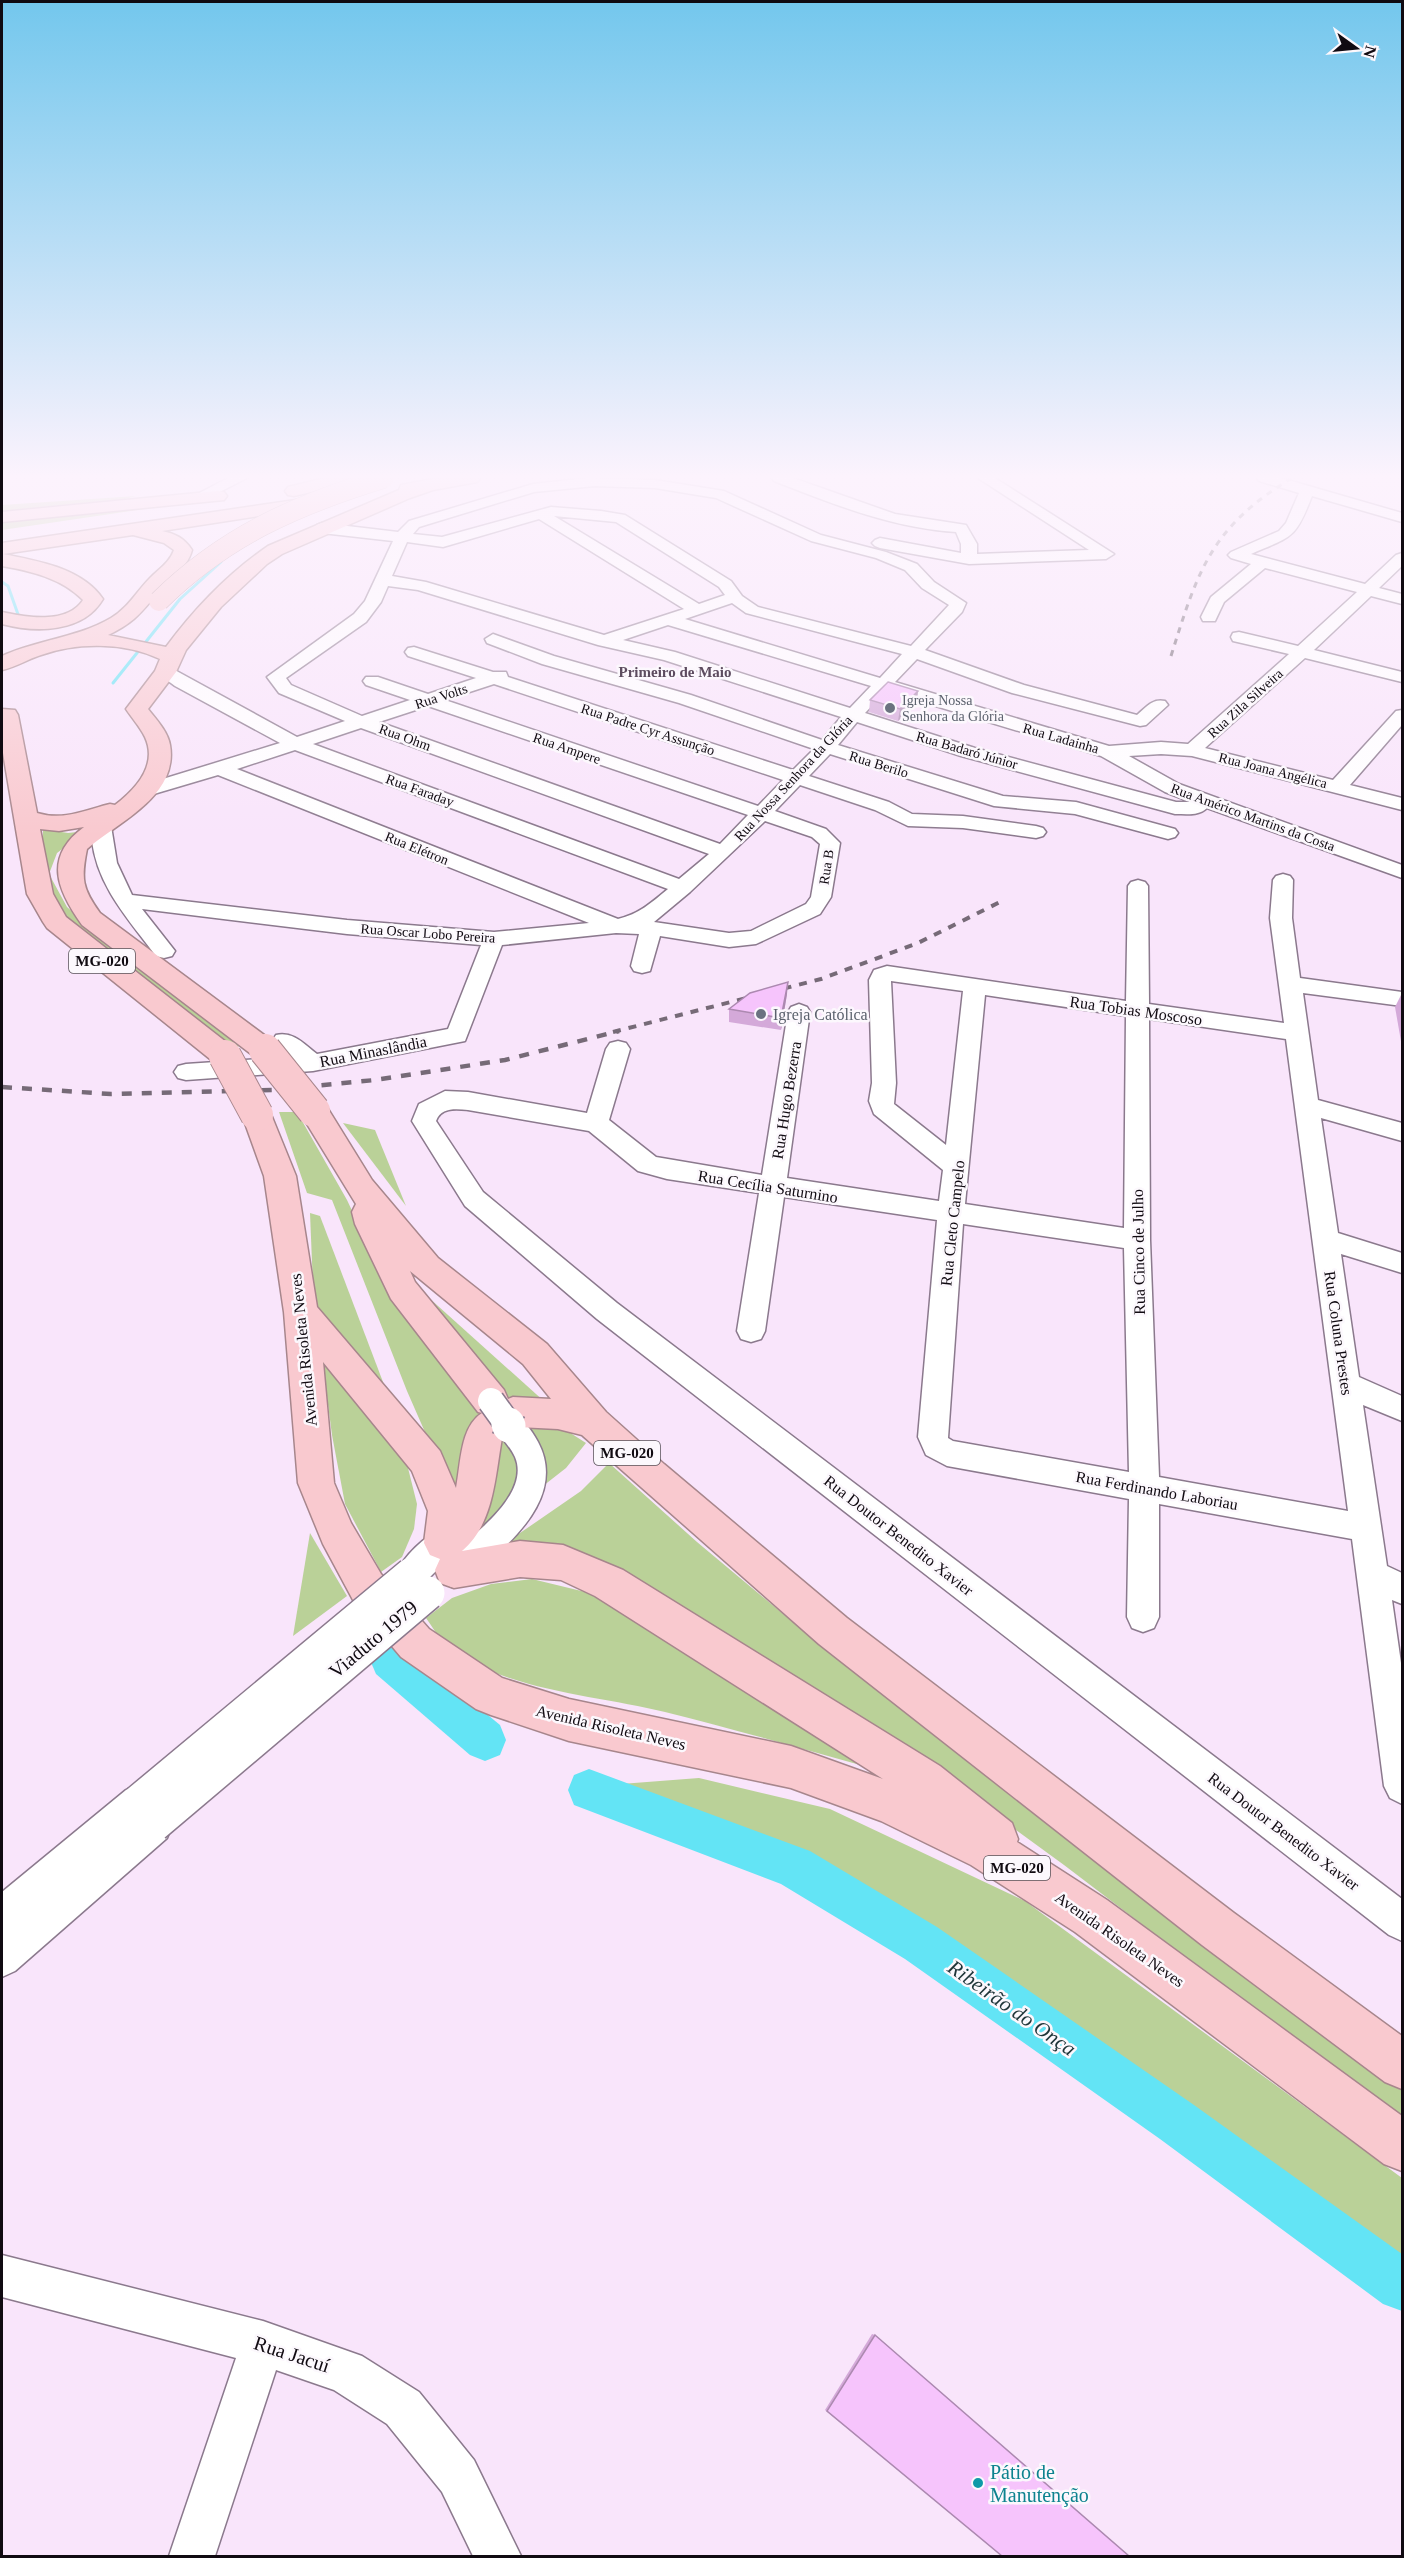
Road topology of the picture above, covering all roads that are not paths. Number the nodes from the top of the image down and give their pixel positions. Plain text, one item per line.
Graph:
1 (91, 597) edge
2 (144, 597) edge
3 (163, 597) edge
4 (219, 597) edge
5 (376, 597) edge
6 (461, 597) edge
7 (678, 597) edge
8 (734, 597) edge
9 (735, 597) edge
10 (949, 597) edge
11 (1220, 597) edge
12 (1360, 597) edge
13 (698, 610) junction
14 (1209, 617) dead end
15 (2, 618) edge
16 (670, 620) junction
17 (2, 632) edge
18 (1239, 637) dead end
19 (493, 639) dead end
20 (71, 640) junction
21 (116, 641) junction
22 (605, 641) junction
23 (414, 652) dead end
24 (914, 652) junction
25 (1302, 652) junction
26 (164, 659) junction
27 (548, 660) junction
28 (1402, 677) edge
29 (495, 678) junction
30 (6, 679) edge
31 (372, 681) dead end
32 (882, 684) junction
33 (427, 701) junction
34 (1159, 705) dead end
35 (4, 715) edge
36 (853, 715) junction
37 (1402, 715) edge
38 (1140, 721) junction
39 (362, 722) junction
40 (296, 744) junction
41 (826, 747) junction
42 (1192, 750) junction
43 (1107, 752) junction
44 (1137, 757) junction
45 (219, 769) junction
46 (796, 778) junction
47 (1080, 782) junction
48 (1338, 786) junction
49 (142, 795) junction
50 (1204, 800) junction
51 (1402, 804) edge
52 (761, 814) junction
53 (106, 822) junction
54 (28, 824) junction
55 (1036, 832) dead end
56 (1168, 833) dead end
57 (75, 847) junction
58 (723, 852) junction
59 (109, 870) junction
60 (1402, 872) edge
61 (1283, 880) dead end
62 (1138, 886) dead end
63 (683, 888) junction
64 (127, 901) junction
65 (616, 926) junction
66 (651, 928) junction
67 (494, 939) junction
68 (729, 940) joint
69 (165, 951) dead end
70 (642, 966) dead end
71 (1290, 984) junction
72 (975, 987) junction
73 (1402, 999) edge
74 (1137, 1011) junction
75 (800, 1012) dead end
76 (1297, 1033) junction
77 (274, 1045) junction
78 (618, 1049) dead end
79 (313, 1063) junction
80 (186, 1072) dead end
81 (1307, 1105) junction
82 (424, 1121) joint
83 (596, 1123) junction
84 (1402, 1132) edge
85 (957, 1168) junction
86 (773, 1187) junction
87 (361, 1188) junction
88 (951, 1212) junction
89 (1326, 1239) junction
90 (1137, 1240) junction
91 (1402, 1263) edge
92 (301, 1312) junction
93 (751, 1331) dead end
94 (1346, 1384) junction
95 (1402, 1409) edge
96 (500, 1413) joint
97 (593, 1423) junction
98 (947, 1453) joint
99 (1144, 1487) junction
100 (1366, 1528) junction
101 (434, 1570) junction
102 (1373, 1575) junction
103 (1402, 1589) edge
104 (1143, 1617) dead end
105 (1402, 1786) edge
106 (146, 1814) junction
107 (2, 1916) edge
108 (1091, 1916) junction
109 (1402, 1922) edge
110 (2, 1958) edge
111 (1402, 2065) edge
112 (1402, 2146) edge
113 (2, 2276) edge
114 (262, 2343) junction
115 (192, 2556) edge
116 (498, 2556) edge

1 - 15 highway
2 - 20 highway
3 - 21 highway, bridge
4 - 26 highway
5 - 39 street, Rua Ohm
6 - 22 street, Rua Badaró Júnior
7 - 13 street
8 - 13 street, Rua Volts
9 - 24 street
10 - 24 street, Rua Nossa Senhora da Glória
11 - 14 street
12 - 25 street, Rua Zila Silveira
13 - 16 street, Rua Volts
16 - 22 street, Rua Volts
16 - 32 street, Rua Ladainha
17 - 20 highway
18 - 25 street
19 - 27 street, Rua Berilo
20 - 21 highway
20 - 30 highway, MG-020
21 - 26 highway
22 - 27 street, Rua Volts
22 - 36 street, Rua Badaró Júnior
23 - 29 street, Rua Padre Cyr Assunção
24 - 32 street, Rua Nossa Senhora da Glória
24 - 38 street
25 - 28 street
25 - 42 street, Rua Zila Silveira
26 - 40 street, Rua Faraday
26 - 49 highway
27 - 29 street, Rua Volts
27 - 41 street, Rua Berilo
29 - 33 street, Rua Volts
29 - 46 street, Rua Padre Cyr Assunção
30 - 35 highway, MG-020
31 - 33 street, Rua Ampere
32 - 36 street, Rua Nossa Senhora da Glória
32 - 43 street, Rua Ladainha
33 - 39 street, Rua Volts
33 - 52 street, Rua Ampere
34 - 38 street
35 - 54 highway, MG-020
36 - 41 street, Rua Nossa Senhora da Glória
36 - 47 street, Rua Badaró Júnior
37 - 48 street
38 - 43 street
39 - 40 street, Rua Volts
39 - 58 street, Rua Ohm
40 - 45 street, Rua Volts
40 - 63 street, Rua Faraday
41 - 46 street, Rua Nossa Senhora da Glória
41 - 56 street, Rua Berilo
42 - 44 street, Rua Joana Angélica
42 - 48 street, Rua Joana Angélica
43 - 44 street, Rua Américo Martins da Costa
43 - 47 street
44 - 50 street, Rua Américo Martins da Costa
45 - 49 street, Rua Volts
45 - 65 street, Rua Elétron
46 - 52 street, Rua Nossa Senhora da Glória
46 - 55 street, Rua Padre Cyr Assunção
47 - 50 street, Rua Badaró Júnior
48 - 51 street, Rua Joana Angélica
49 - 53 highway
49 - 54 highway
50 - 60 street, Rua Américo Martins da Costa
52 - 58 street, Rua Nossa Senhora da Glória
52 - 68 street, Rua B
53 - 57 highway
53 - 59 street
54 - 92 highway, Avenida Risoleta Neves / MG-020, bridge
57 - 59 street
57 - 77 highway, MG-020
58 - 63 street, Rua Nossa Senhora da Glória
59 - 64 street
61 - 71 street, Rua Coluna Prestes
62 - 74 street, Rua Cinco de Julho
63 - 65 street, Rua Nossa Senhora da Glória
64 - 67 street, Rua Oscar Lobo Pereira
64 - 69 street
65 - 66 street, Rua Oscar Lobo Pereira
65 - 67 street, Rua Oscar Lobo Pereira
66 - 68 street, Rua Oscar Lobo Pereira
66 - 70 street
67 - 79 street, Rua Minaslândia
71 - 73 street
71 - 76 street, Rua Coluna Prestes
72 - 74 street, Rua Tobias Moscoso
72 - 85 street, Rua Cleto Campelo
72 - 85 street
74 - 76 street, Rua Tobias Moscoso
74 - 90 street, Rua Cinco de Julho
75 - 86 street, Rua Hugo Bezerra
76 - 81 street, Rua Coluna Prestes
77 - 79 street
77 - 87 highway, MG-020, bridge
78 - 83 street
79 - 80 street, Rua Minaslândia
81 - 84 street
81 - 89 street, Rua Coluna Prestes
82 - 83 street, Rua Cecília Saturnino
82 - 109 street, Rua Doutor Benedito Xavier
83 - 86 street, Rua Cecília Saturnino
85 - 88 street, Rua Cleto Campelo
86 - 88 street, Rua Cecília Saturnino
86 - 93 street, Rua Hugo Bezerra
87 - 96 highway
87 - 97 highway, MG-020
88 - 90 street, Rua Cecília Saturnino
88 - 98 street, Rua Cleto Campelo
89 - 91 street
89 - 94 street, Rua Coluna Prestes
90 - 99 street, Rua Cinco de Julho
92 - 101 highway
92 - 108 highway, Avenida Risoleta Neves / MG-020
94 - 95 street
94 - 100 street, Rua Coluna Prestes
96 - 101 street, Viaduto 1979
97 - 101 highway
97 - 111 highway, MG-020
98 - 99 street, Rua Ferdinando Laboriau
99 - 100 street, Rua Ferdinando Laboriau
99 - 104 street, Rua Cinco de Julho
100 - 102 street, Rua Coluna Prestes
101 - 106 street, Viaduto 1979, bridge
101 - 108 highway
102 - 103 street
102 - 105 street, Rua Coluna Prestes
106 - 107 street
106 - 110 street
108 - 112 highway, Avenida Risoleta Neves / MG-020
113 - 114 street, Rua Jacuí
114 - 115 street
114 - 116 street, Rua Jacuí

